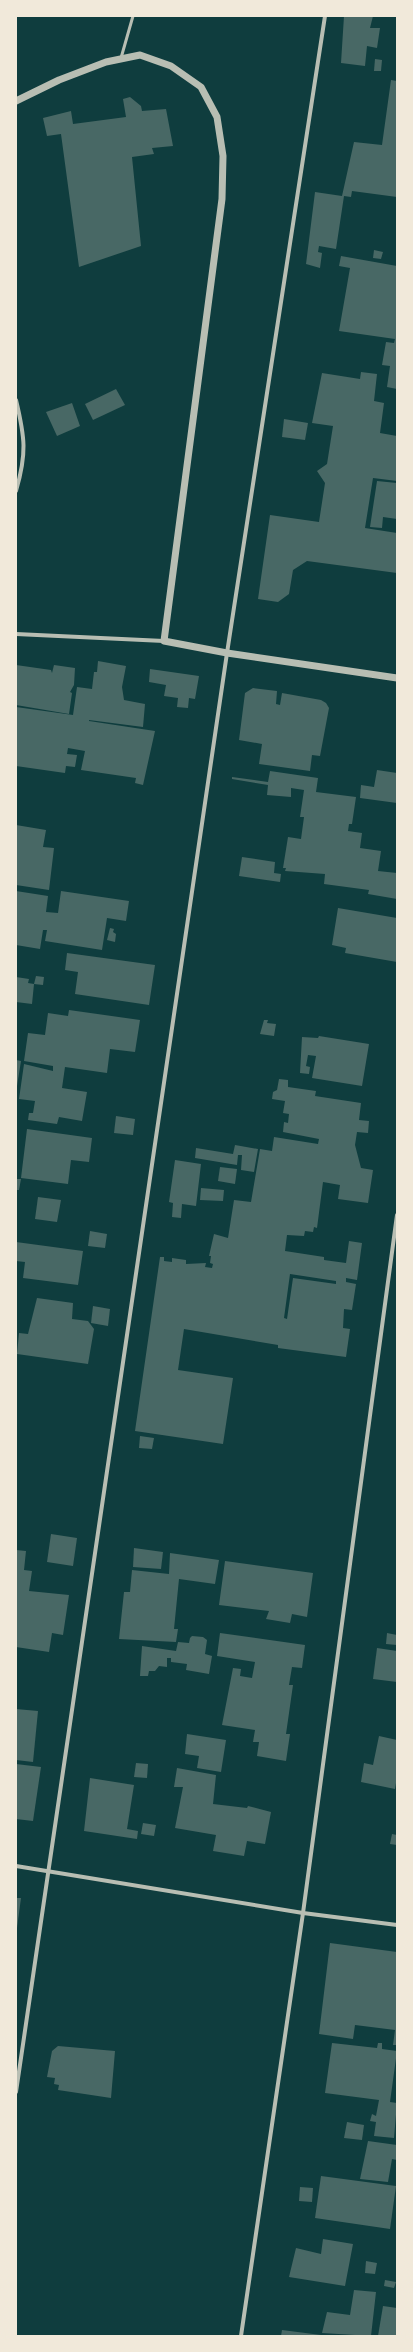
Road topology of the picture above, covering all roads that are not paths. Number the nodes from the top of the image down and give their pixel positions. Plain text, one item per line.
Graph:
1 (133, 16) edge
2 (325, 16) edge
3 (120, 60) junction
4 (16, 101) edge
5 (16, 400) edge
6 (16, 491) edge
7 (16, 634) edge
8 (164, 641) junction
9 (227, 653) junction
10 (397, 678) edge
11 (397, 1215) edge
12 (16, 1866) edge
13 (48, 1871) junction
14 (303, 1912) junction
15 (397, 1925) edge
16 (16, 2092) edge
17 (241, 2336) edge

1 - 3 lane
2 - 9 street
3 - 4 street
3 - 8 street
5 - 6 street
7 - 8 street
8 - 9 street
9 - 10 street
9 - 13 street
11 - 14 street
12 - 13 street
13 - 14 street
13 - 16 street
14 - 15 street
14 - 17 street

